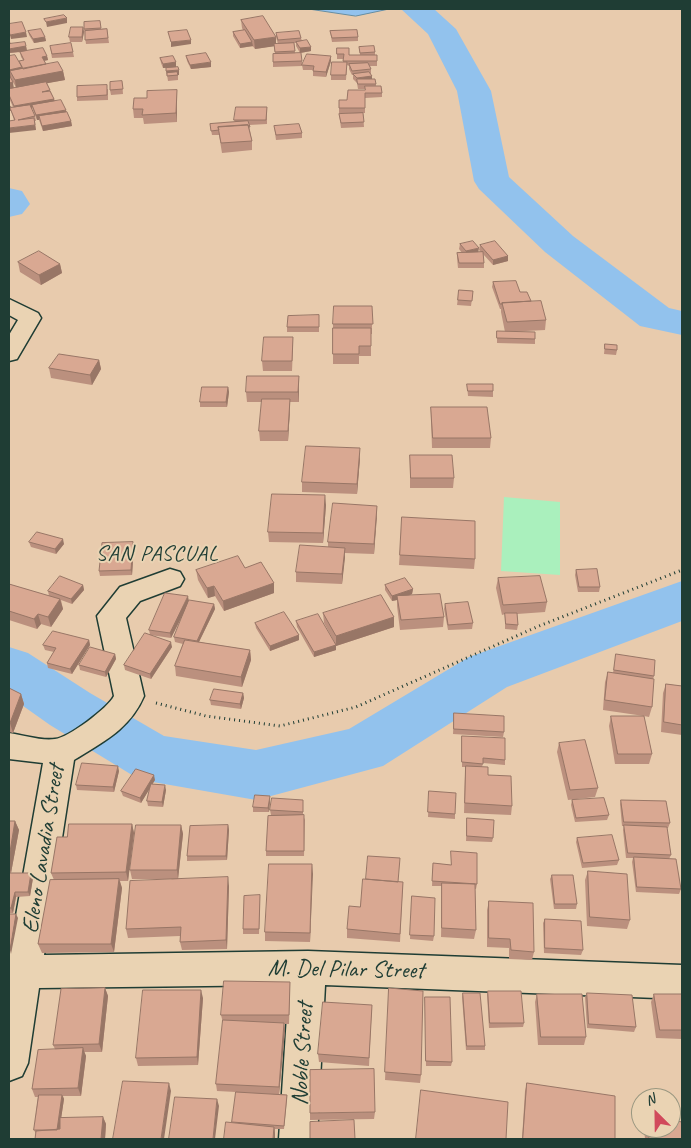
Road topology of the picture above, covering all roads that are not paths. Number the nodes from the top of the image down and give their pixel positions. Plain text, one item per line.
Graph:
1 (9, 306) edge
2 (9, 354) edge
3 (170, 579) dead end
4 (9, 746) edge
5 (66, 749) junction
6 (308, 968) junction
7 (16, 972) edge
8 (682, 982) edge
9 (9, 1063) edge
10 (298, 1139) edge

1 - 2 street
3 - 5 street
4 - 5 street
5 - 7 street, Eleno Lavadia Street
6 - 7 street, M. Del Pilar Street
6 - 8 street, M. Del Pilar Street
6 - 10 street, Noble Street
7 - 9 street, Eleno Lavadia Street

